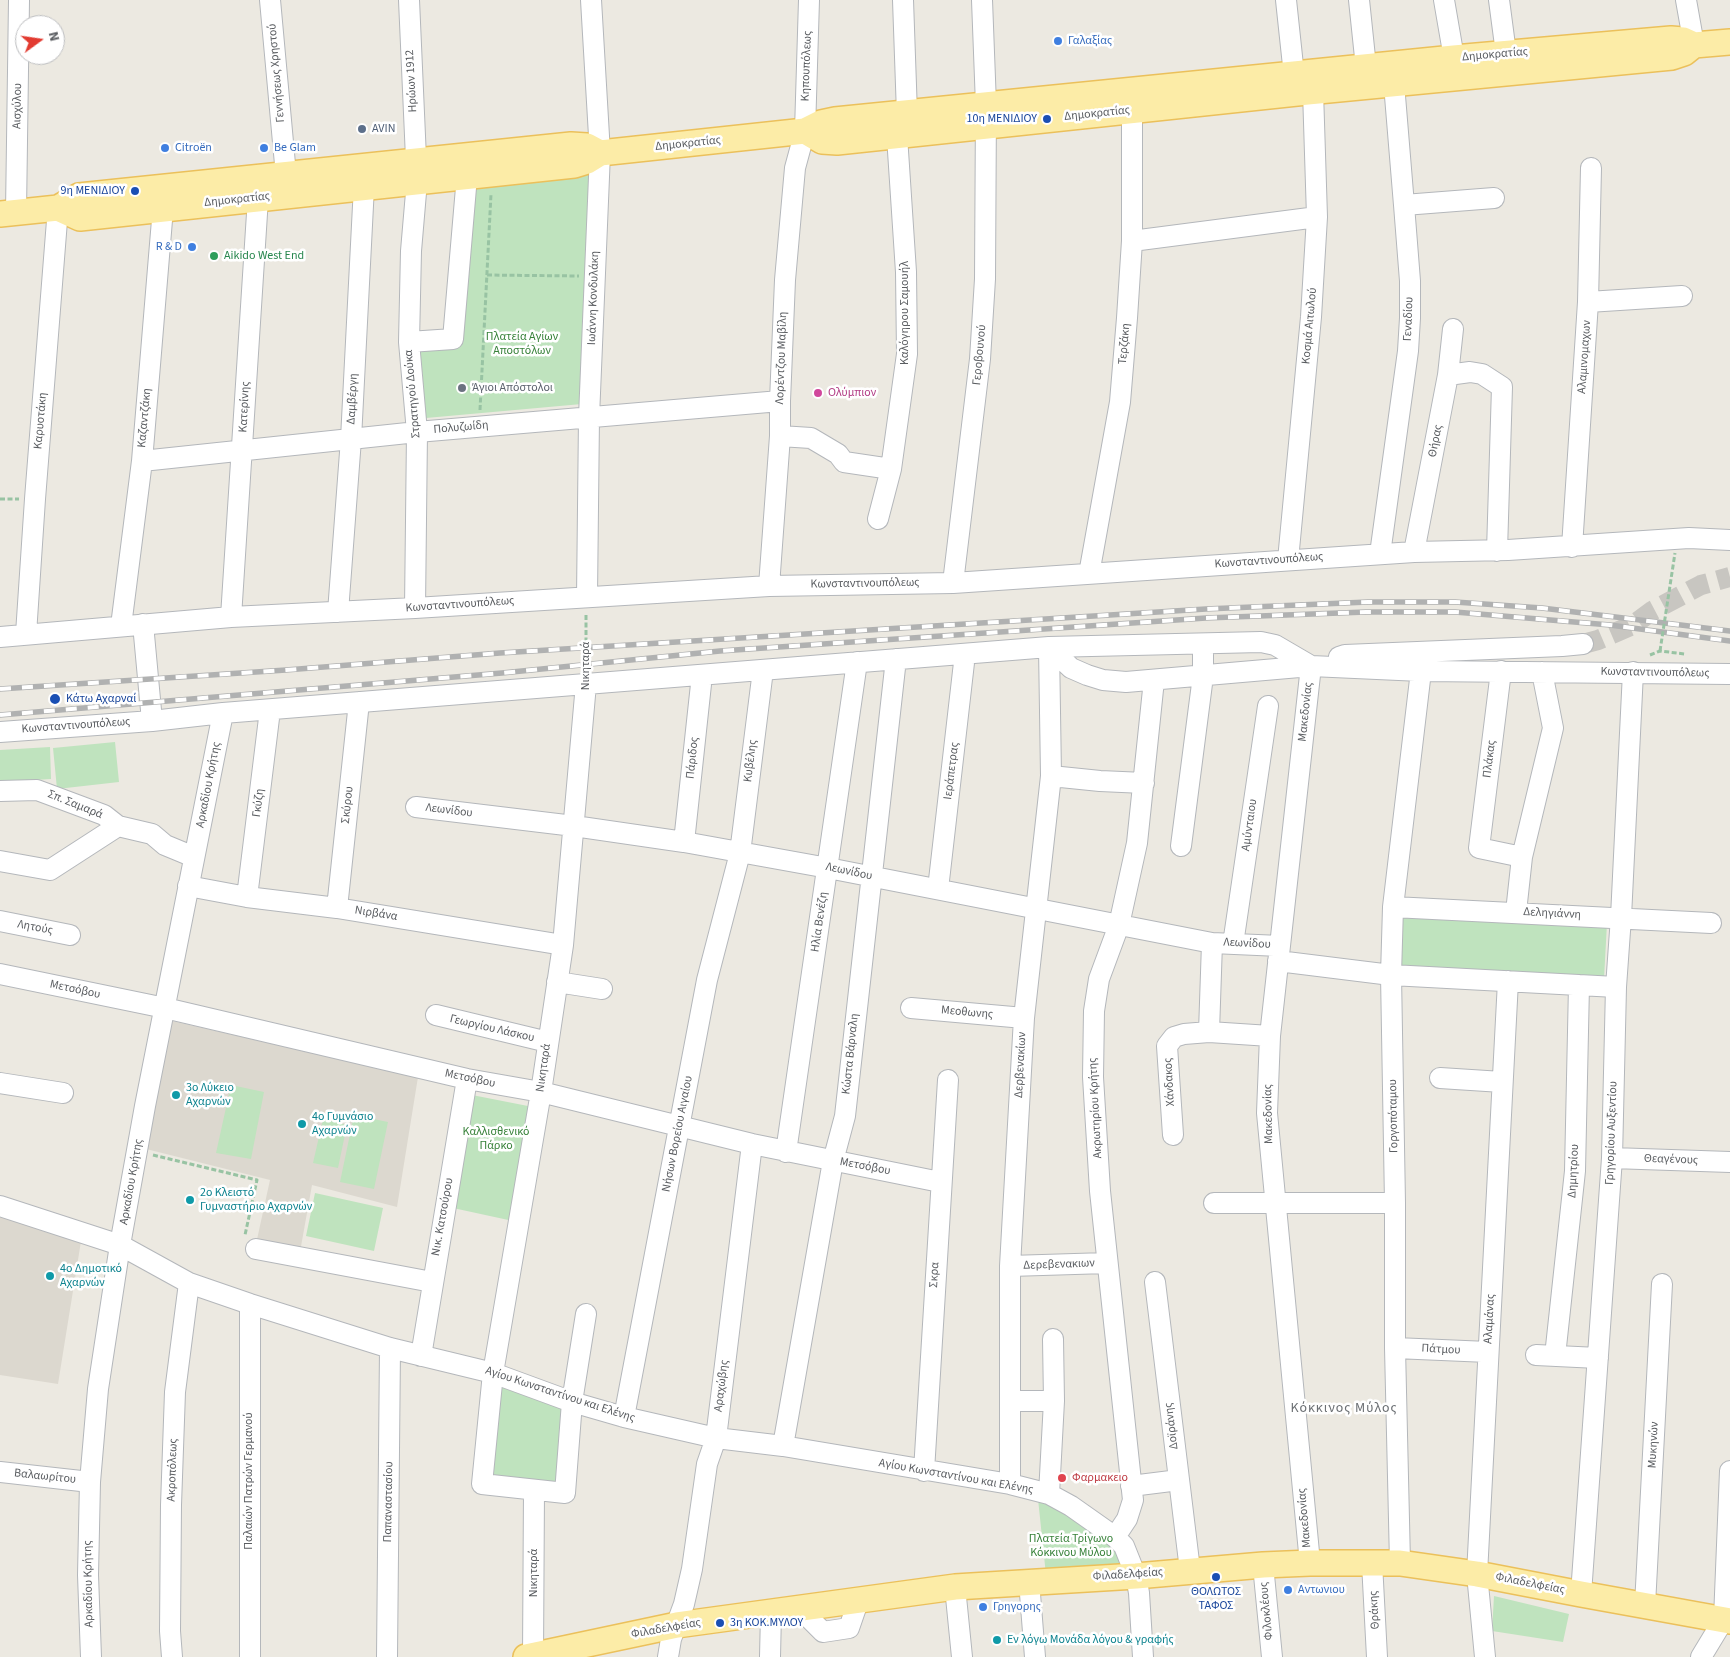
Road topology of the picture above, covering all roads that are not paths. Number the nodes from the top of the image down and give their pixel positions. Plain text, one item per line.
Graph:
1 (20, 0) edge
2 (270, 0) edge
3 (409, 0) edge
4 (591, 0) edge
5 (809, 0) edge
6 (903, 0) edge
7 (982, 0) edge
8 (1286, 0) edge
9 (1359, 0) edge
10 (1444, 0) edge
11 (1499, 0) edge
12 (1686, 0) edge
13 (1730, 42) edge
14 (1694, 45) junction
15 (1506, 53) junction
16 (1454, 58) junction
17 (1366, 67) junction
18 (1394, 84) junction
19 (1302, 87) junction
20 (1132, 110) junction
21 (986, 115) junction
22 (902, 125) junction
23 (806, 131) junction
24 (600, 153) junction
25 (1591, 168) dead end
26 (416, 171) junction
27 (286, 175) junction
28 (468, 176) junction
29 (364, 186) junction
30 (258, 198) junction
31 (1494, 198) dead end
32 (1404, 205) junction
33 (58, 208) junction
34 (163, 208) junction
35 (8, 213) edge
36 (1317, 217) junction
37 (1132, 241) junction
38 (1682, 296) dead end
39 (1588, 302) junction
40 (1453, 329) dead end
41 (409, 342) junction
42 (1448, 375) junction
43 (780, 401) junction
44 (589, 417) junction
45 (417, 432) junction
46 (780, 436) junction
47 (351, 439) junction
48 (242, 451) junction
49 (142, 461) junction
50 (892, 469) junction
51 (878, 519) dead end
52 (1730, 540) edge
53 (1572, 547) junction
54 (1496, 550) junction
55 (1414, 552) junction
56 (1380, 554) junction
57 (1288, 560) junction
58 (1089, 574) junction
59 (953, 582) junction
60 (769, 586) junction
61 (587, 597) junction
62 (415, 608) junction
63 (338, 612) junction
64 (231, 617) junction
65 (143, 624) junction
66 (120, 626) junction
67 (26, 634) junction
68 (0, 636) edge
69 (1583, 644) tunnel mouth
70 (1203, 645) junction
71 (1049, 647) junction
72 (965, 654) junction
73 (896, 659) junction
74 (857, 662) junction
75 (1311, 666) junction
76 (763, 670) junction
77 (1421, 671) junction
78 (1501, 671) junction
79 (1542, 672) junction
80 (1633, 672) junction
81 (1730, 674) edge
82 (702, 675) junction
83 (1203, 676) junction
84 (1154, 680) junction
85 (586, 684) junction
86 (360, 702) junction
87 (1268, 706) dead end
88 (270, 710) junction
89 (223, 713) junction
90 (152, 721) junction
91 (0, 732) edge
92 (1051, 776) junction
93 (1144, 783) junction
94 (0, 791) edge
95 (416, 807) dead end
96 (118, 826) junction
97 (574, 826) junction
98 (684, 842) junction
99 (1181, 846) dead end
100 (740, 853) junction
101 (194, 857) junction
102 (1522, 857) junction
103 (0, 861) edge
104 (828, 868) junction
105 (870, 877) junction
106 (188, 886) junction
107 (938, 889) junction
108 (247, 897) junction
109 (1393, 907) junction
110 (337, 908) junction
111 (1036, 908) junction
112 (1516, 912) junction
113 (1621, 917) junction
114 (0, 921) edge
115 (1711, 923) dead end
116 (1119, 925) junction
117 (70, 935) dead end
118 (1212, 943) junction
119 (1233, 944) junction
120 (563, 945) junction
121 (1279, 954) junction
122 (0, 974) edge
123 (1391, 975) junction
124 (1508, 981) junction
125 (558, 982) junction
126 (1579, 984) junction
127 (1616, 986) junction
128 (602, 989) dead end
129 (165, 1008) junction
130 (911, 1008) dead end
131 (436, 1015) dead end
132 (1024, 1018) junction
133 (1209, 1032) junction
134 (1270, 1036) junction
135 (548, 1042) junction
136 (1440, 1078) dead end
137 (467, 1079) junction
138 (948, 1080) dead end
139 (1502, 1082) junction
140 (0, 1083) edge
141 (541, 1092) junction
142 (64, 1093) dead end
143 (679, 1127) junction
144 (1173, 1135) dead end
145 (752, 1144) junction
146 (786, 1152) junction
147 (1612, 1158) junction
148 (833, 1161) junction
149 (1730, 1162) edge
150 (940, 1182) junction
151 (1214, 1203) dead end
152 (1275, 1203) junction
153 (1395, 1203) junction
154 (0, 1206) edge
155 (120, 1245) junction
156 (256, 1249) road end
157 (1107, 1263) junction
158 (1010, 1266) junction
159 (432, 1282) junction
160 (1155, 1282) dead end
161 (189, 1283) junction
162 (1662, 1284) dead end
163 (250, 1304) junction
164 (586, 1314) dead end
165 (1053, 1340) dead end
166 (390, 1348) junction
167 (1395, 1348) junction
168 (1488, 1352) junction
169 (421, 1356) junction
170 (1598, 1358) junction
171 (493, 1373) junction
172 (1010, 1401) junction
173 (1054, 1401) junction
174 (572, 1402) junction
175 (624, 1417) junction
176 (716, 1438) junction
177 (783, 1446) junction
178 (924, 1471) junction
179 (1730, 1471) edge
180 (0, 1472) edge
181 (1179, 1480) junction
182 (90, 1482) junction
183 (1010, 1484) junction
184 (1131, 1486) junction
185 (534, 1490) junction
186 (1049, 1494) junction
187 (1115, 1537) junction
188 (1310, 1563) junction
189 (1372, 1563) junction
190 (1400, 1563) junction
191 (1263, 1565) junction
192 (1190, 1570) junction
193 (1477, 1574) junction
194 (1136, 1576) junction
195 (1029, 1582) junction
196 (955, 1587) junction
197 (1581, 1594) junction
198 (1645, 1605) junction
199 (771, 1613) junction
200 (1727, 1620) edge
201 (677, 1626) junction
202 (531, 1656) edge
203 (91, 1657) edge
204 (172, 1657) edge
205 (250, 1657) edge
206 (387, 1657) edge
207 (668, 1657) edge
208 (770, 1657) edge
209 (962, 1657) edge
210 (1035, 1657) edge
211 (1142, 1657) edge
212 (1272, 1657) edge
213 (1377, 1657) edge
214 (1485, 1657) edge
215 (1701, 1657) edge

1 - 35 street, Αισχύλου
2 - 27 street, Γεννήσεως Χρηστού
3 - 26 street, Ηρώων 1912
4 - 24 street, Ιωάννη Κονδυλάκη
5 - 23 street, Κηπουπόλεως
6 - 22 street, Καλόγηρου Σαμουήλ
7 - 21 street, Γεροβουνού
8 - 19 street, Κοσμά Αιτωλού
9 - 17 street
10 - 16 street
11 - 15 street
12 - 14 street
13 - 14 main road, Δημοκρατίας
14 - 15 main road, Δημοκρατίας
14 - 18 main road, Δημοκρατίας
15 - 16 main road, Δημοκρατίας
16 - 17 main road, Δημοκρατίας
17 - 19 main road, Δημοκρατίας
18 - 19 main road, Δημοκρατίας
18 - 32 street, Γεναδίου
19 - 20 main road, Δημοκρατίας
19 - 21 main road, Δημοκρατίας
19 - 36 street, Κοσμά Αιτωλού
20 - 21 main road, Δημοκρατίας
20 - 37 street, Τερζάκη
21 - 22 main road, Δημοκρατίας
21 - 59 street, Γεροβουνού
22 - 23 main road, Δημοκρατίας
22 - 50 street, Καλόγηρου Σαμουήλ
23 - 24 main road, Δημοκρατίας
23 - 43 street, Λορέντζου Μαβίλη
24 - 26 main road, Δημοκρατίας
24 - 28 main road, Δημοκρατίας
24 - 44 street, Ιωάννη Κονδυλάκη
25 - 39 street, Αλαμινομαχων
26 - 27 main road, Δημοκρατίας
26 - 28 main road, Δημοκρατίας
26 - 29 main road, Δημοκρατίας
26 - 41 street, Στρατηγού Δούκα
27 - 33 main road, Δημοκρατίας
28 - 41 street
29 - 30 main road, Δημοκρατίας
29 - 47 street, Δαμβέργη
30 - 34 main road, Δημοκρατίας
30 - 48 street, Κατερίνης
31 - 32 street
32 - 56 street, Γεναδίου
33 - 34 main road, Δημοκρατίας
33 - 35 main road, Δημοκρατίας
33 - 67 street, Καρυοτάκη
34 - 49 street, Καζαντζάκη
36 - 37 street
36 - 57 street, Κοσμά Αιτωλού
37 - 58 street, Τερζάκη
38 - 39 street
39 - 53 street, Αλαμινομαχων
40 - 42 street, Θήρας
41 - 45 street, Στρατηγού Δούκα
42 - 54 street
42 - 55 street, Θήρας
43 - 44 street, Πολυζωίδη
43 - 46 street, Λορέντζου Μαβίλη
44 - 45 street, Πολυζωίδη
44 - 61 street, Ιωάννη Κονδυλάκη
45 - 47 street, Πολυζωίδη
45 - 62 street, Στρατηγού Δούκα
46 - 50 street
46 - 60 street, Λορέντζου Μαβίλη
47 - 48 street, Πολυζωίδη
47 - 63 street, Δαμβέργη
48 - 49 street, Πολυζωίδη
48 - 64 street, Κατερίνης
49 - 66 street, Καζαντζάκη
50 - 51 street, Καλόγηρου Σαμουήλ
52 - 53 street, Κωνσταντινουπόλεως
53 - 54 street, Κωνσταντινουπόλεως
54 - 55 street, Κωνσταντινουπόλεως
55 - 56 street, Κωνσταντινουπόλεως
56 - 57 street, Κωνσταντινουπόλεως
57 - 58 street, Κωνσταντινουπόλεως
58 - 59 street, Κωνσταντινουπόλεως
59 - 60 street, Κωνσταντινουπόλεως
60 - 61 street, Κωνσταντινουπόλεως
61 - 62 street, Κωνσταντινουπόλεως
62 - 63 street, Κωνσταντινουπόλεως
63 - 64 street, Κωνσταντινουπόλεως
64 - 65 street, Κωνσταντινουπόλεως
65 - 66 street, Κωνσταντινουπόλεως
65 - 90 street
66 - 67 street, Κωνσταντινουπόλεως
67 - 68 street, Κωνσταντινουπόλεως
69 - 75 street
70 - 71 street, Κωνσταντινουπόλεως
70 - 75 street, Κωνσταντινουπόλεως
70 - 83 street
71 - 72 street, Κωνσταντινουπόλεως
71 - 84 street, Κωνσταντινουπόλεως
71 - 92 street, Δερβενακίων
72 - 73 street, Κωνσταντινουπόλεως
72 - 107 street, Ιεράπετρας
73 - 74 street, Κωνσταντινουπόλεως
73 - 105 street, Κώστα Βάρναλη
74 - 76 street, Κωνσταντινουπόλεως
74 - 104 street, Ηλία Βενέζη
75 - 77 street, Κωνσταντινουπόλεως
75 - 83 street, Κωνσταντινουπόλεως
75 - 121 street, Μακεδονίας
76 - 82 street, Κωνσταντινουπόλεως
76 - 100 street, Κυβέλης
77 - 78 street, Κωνσταντινουπόλεως
77 - 109 street, Γοργοπόταμου
78 - 79 street, Κωνσταντινουπόλεως
78 - 102 street, Πλάκας
79 - 80 street, Κωνσταντινουπόλεως
79 - 102 street
80 - 81 street, Κωνσταντινουπόλεως
80 - 113 street, Γρηγορίου Αυξεντίου
82 - 85 street, Κωνσταντινουπόλεως
82 - 98 street, Πάριδος
83 - 84 street, Κωνσταντινουπόλεως
83 - 99 street
84 - 93 street, Ακρωτηρίου Κρήτης
85 - 86 street, Κωνσταντινουπόλεως
85 - 97 street, Νικηταρά
86 - 88 street, Κωνσταντινουπόλεως
86 - 110 street, Σκύρου
87 - 119 street, Αμύνταιου
88 - 89 street, Κωνσταντινουπόλεως
88 - 108 street, Γκύζη
89 - 90 street, Κωνσταντινουπόλεως
89 - 101 street, Αρκαδίου Κρήτης
90 - 91 street, Κωνσταντινουπόλεως
92 - 93 street
92 - 111 street, Δερβενακίων
93 - 116 street, Ακρωτηρίου Κρήτης
94 - 96 street, Σπ. Σαμαρά
95 - 97 street, Λεωνίδου
96 - 101 street
96 - 103 street
97 - 98 street, Λεωνίδου
97 - 120 street, Νικηταρά
98 - 100 street, Λεωνίδου
100 - 104 street, Λεωνίδου
100 - 143 street, Νήσων Βορείου Αιγαίου
101 - 106 street, Αρκαδίου Κρήτης
102 - 112 street
104 - 105 street, Λεωνίδου
104 - 146 street, Ηλία Βενέζη
105 - 107 street, Λεωνίδου
105 - 148 street, Κώστα Βάρναλη
106 - 108 street, Νιρβάνα
106 - 129 street, Αρκαδίου Κρήτης
107 - 111 street, Λεωνίδου
108 - 110 street, Νιρβάνα
109 - 112 street, Δεληγιάννη
109 - 123 street, Γοργοπόταμου
110 - 120 street, Νιρβάνα
111 - 116 street, Λεωνίδου
111 - 132 street, Δερβενακίων
112 - 113 street, Δεληγιάννη
113 - 115 street, Δεληγιάννη
113 - 127 street, Γρηγορίου Αυξεντίου
114 - 117 street, Λητούς
116 - 118 street, Λεωνίδου
116 - 157 street, Ακρωτηρίου Κρήτης
118 - 119 street, Λεωνίδου
118 - 133 street
119 - 121 street, Λεωνίδου
120 - 125 street, Νικηταρά
121 - 123 street, Λεωνίδου
121 - 134 street, Μακεδονίας
122 - 129 street, Μετσόβου
123 - 124 street, Λεωνίδου
123 - 153 street, Γοργοπόταμου
124 - 126 street, Λεωνίδου
124 - 139 street, Αλαμάνας
125 - 128 street
125 - 135 street, Νικηταρά
126 - 127 street, Λεωνίδου
126 - 170 street, Δημητρίου
127 - 147 street, Γρηγορίου Αυξεντίου
129 - 137 street, Μετσόβου
129 - 155 street, Αρκαδίου Κρήτης
130 - 132 street, Μεοθωνης
131 - 135 street, Γεωργίου Λάσκου
132 - 158 street, Δερβενακίων
133 - 134 street, Χάνδακος
133 - 144 street, Χάνδακος
134 - 152 street, Μακεδονίας
135 - 141 street, Νικηταρά
136 - 139 street
137 - 141 street, Μετσόβου
137 - 159 street, Νικ. Κατσούρου
138 - 150 street, Σκρα
139 - 168 street, Αλαμάνας
140 - 142 street
141 - 143 street, Μετσόβου
141 - 171 street, Νικηταρά
143 - 145 street, Μετσόβου
143 - 175 street, Νήσων Βορείου Αιγαίου
145 - 146 street, Μετσόβου
145 - 176 street, Αραχώβης
146 - 148 street, Μετσόβου
147 - 149 street, Θεαγένους
147 - 170 street, Γρηγορίου Αυξεντίου
148 - 150 street, Μετσόβου
148 - 177 street, Κώστα Βάρναλη
150 - 178 street, Σκρα
151 - 152 street
152 - 153 street
152 - 188 street, Μακεδονίας
153 - 167 street, Γοργοπόταμου
154 - 155 street, Αγίου Κωνσταντίνου και Ελένης
155 - 161 street, Αγίου Κωνσταντίνου και Ελένης
155 - 182 street, Αρκαδίου Κρήτης
156 - 159 street
157 - 158 street, Δερεβενακιων
157 - 184 street, Ακρωτηρίου Κρήτης
158 - 172 street, Δερβενακίων
159 - 169 street, Νικ. Κατσούρου
160 - 181 street, Δοϊράνης
161 - 163 street, Αγίου Κωνσταντίνου και Ελένης
161 - 204 street, Ακροπόλεως
162 - 198 street, Μυκηνών
163 - 166 street, Αγίου Κωνσταντίνου και Ελένης
163 - 205 street, Παλαιών Πατρών Γερμανού
164 - 174 street
165 - 173 street
166 - 169 street, Αγίου Κωνσταντίνου και Ελένης
166 - 206 street, Παπαναστασίου
167 - 168 street, Πάτμου
167 - 190 street, Γοργοπόταμου
168 - 193 street, Αλαμάνας
169 - 171 street, Αγίου Κωνσταντίνου και Ελένης
170 - 197 street, Γρηγορίου Αυξεντίου
171 - 174 street, Αγίου Κωνσταντίνου και Ελένης
171 - 185 street, Νικηταρά
172 - 173 street
172 - 183 street, Δερβενακίων
173 - 186 street
174 - 175 street, Αγίου Κωνσταντίνου και Ελένης
174 - 185 street, Νικηταρά
175 - 176 street, Αγίου Κωνσταντίνου και Ελένης
176 - 177 street, Αγίου Κωνσταντίνου και Ελένης
176 - 201 street, Αραχώβης
177 - 178 street, Αγίου Κωνσταντίνου και Ελένης
178 - 183 street, Αγίου Κωνσταντίνου και Ελένης
179 - 200 street
180 - 182 street, Βαλαωρίτου
181 - 184 street
181 - 192 street, Δοϊράνης
182 - 203 street, Αρκαδίου Κρήτης
183 - 186 street, Αγίου Κωνσταντίνου και Ελένης
184 - 187 street, Ακρωτηρίου Κρήτης
185 - 202 street, Νικηταρά
186 - 187 street, Αγίου Κωνσταντίνου και Ελένης
187 - 194 street, Αγίου Κωνσταντίνου και Ελένης
188 - 189 main road, Φιλαδελφείας
188 - 191 main road, Φιλαδελφείας
189 - 190 main road, Φιλαδελφείας
189 - 213 street, Θράκης
190 - 193 main road, Φιλαδελφείας
191 - 192 main road, Φιλαδελφείας
191 - 212 street, Φιλοκλέους
192 - 194 main road, Φιλαδελφείας
193 - 197 main road, Φιλαδελφείας
193 - 214 street, Αλαμάνας
194 - 195 main road, Φιλαδελφείας
194 - 211 street, Αγίου Κωνσταντίνου και Ελένης
195 - 196 main road, Φιλαδελφείας
195 - 210 street
196 - 199 main road, Φιλαδελφείας
196 - 209 street
197 - 198 main road, Φιλαδελφείας
198 - 200 main road, Φιλαδελφείας
199 - 201 main road, Φιλαδελφείας
199 - 208 street
200 - 215 street
201 - 202 main road, Φιλαδελφείας
201 - 207 street, Αραχώβης

